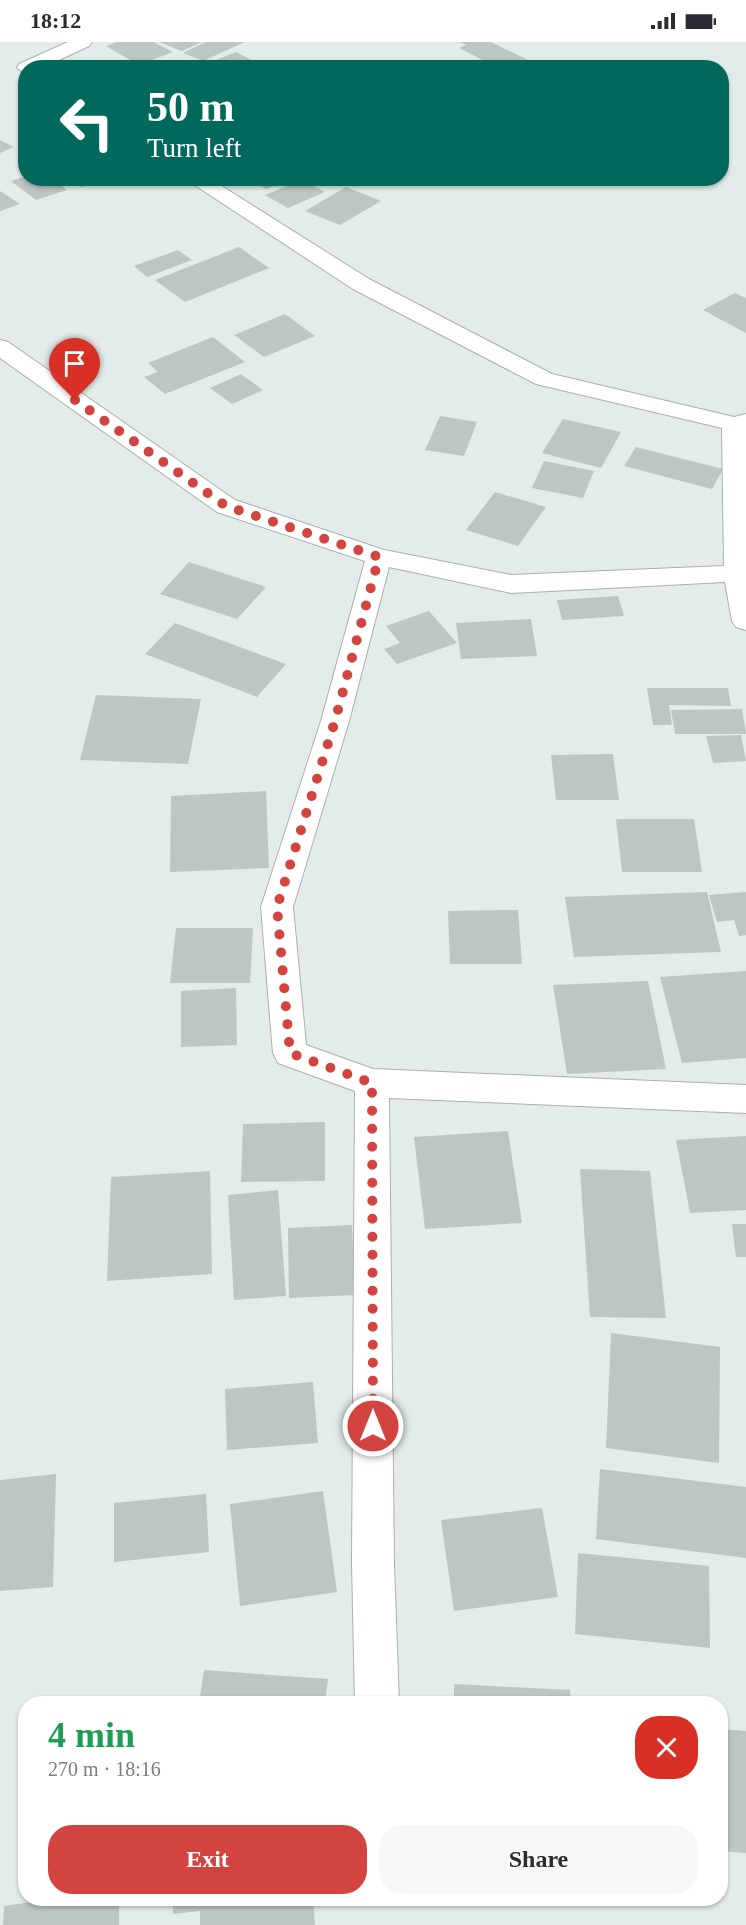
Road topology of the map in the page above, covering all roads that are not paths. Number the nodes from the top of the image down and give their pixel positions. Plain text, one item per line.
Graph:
1 (83, 42) edge
2 (44, 60) edge
3 (207, 186) edge
4 (0, 347) edge
5 (740, 422) edge
6 (379, 557) junction
7 (741, 573) edge
8 (746, 621) edge
9 (372, 1083) junction
10 (746, 1099) edge
11 (377, 1696) edge

1 - 2 street
3 - 5 street
4 - 6 street
5 - 7 street
6 - 7 street
6 - 9 street
7 - 8 street
9 - 10 street
9 - 11 street

